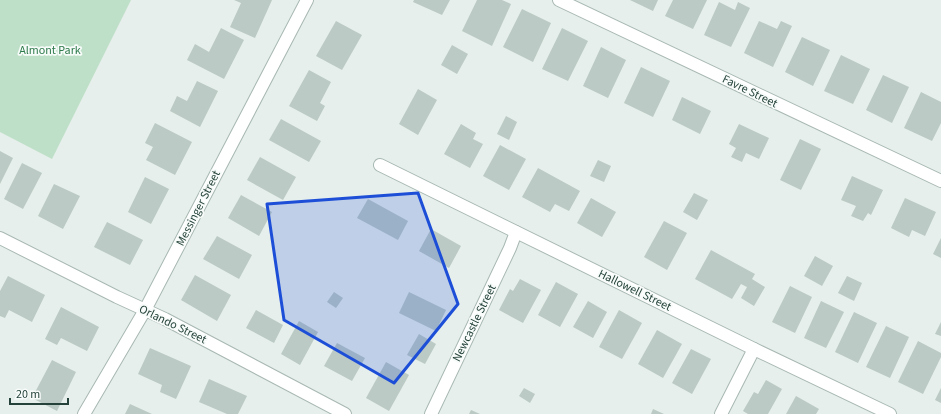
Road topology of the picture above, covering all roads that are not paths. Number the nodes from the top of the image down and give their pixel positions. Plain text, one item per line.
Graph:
1 (307, 0) edge
2 (559, 0) edge
3 (380, 165) dead end
4 (941, 181) edge
5 (516, 232) junction
6 (0, 238) edge
7 (145, 310) junction
8 (754, 349) junction
9 (84, 414) edge
10 (345, 414) edge
11 (431, 414) edge
12 (721, 414) edge
13 (890, 414) edge

1 - 7 street, Messinger Street
2 - 4 street, Favre Street
3 - 5 street, Hallowell Street
5 - 8 street, Hallowell Street
5 - 11 street, Newcastle Street
6 - 7 street, Orlando Street
7 - 9 street, Messinger Street
7 - 10 street, Orlando Street
8 - 12 street
8 - 13 street, Hallowell Street

